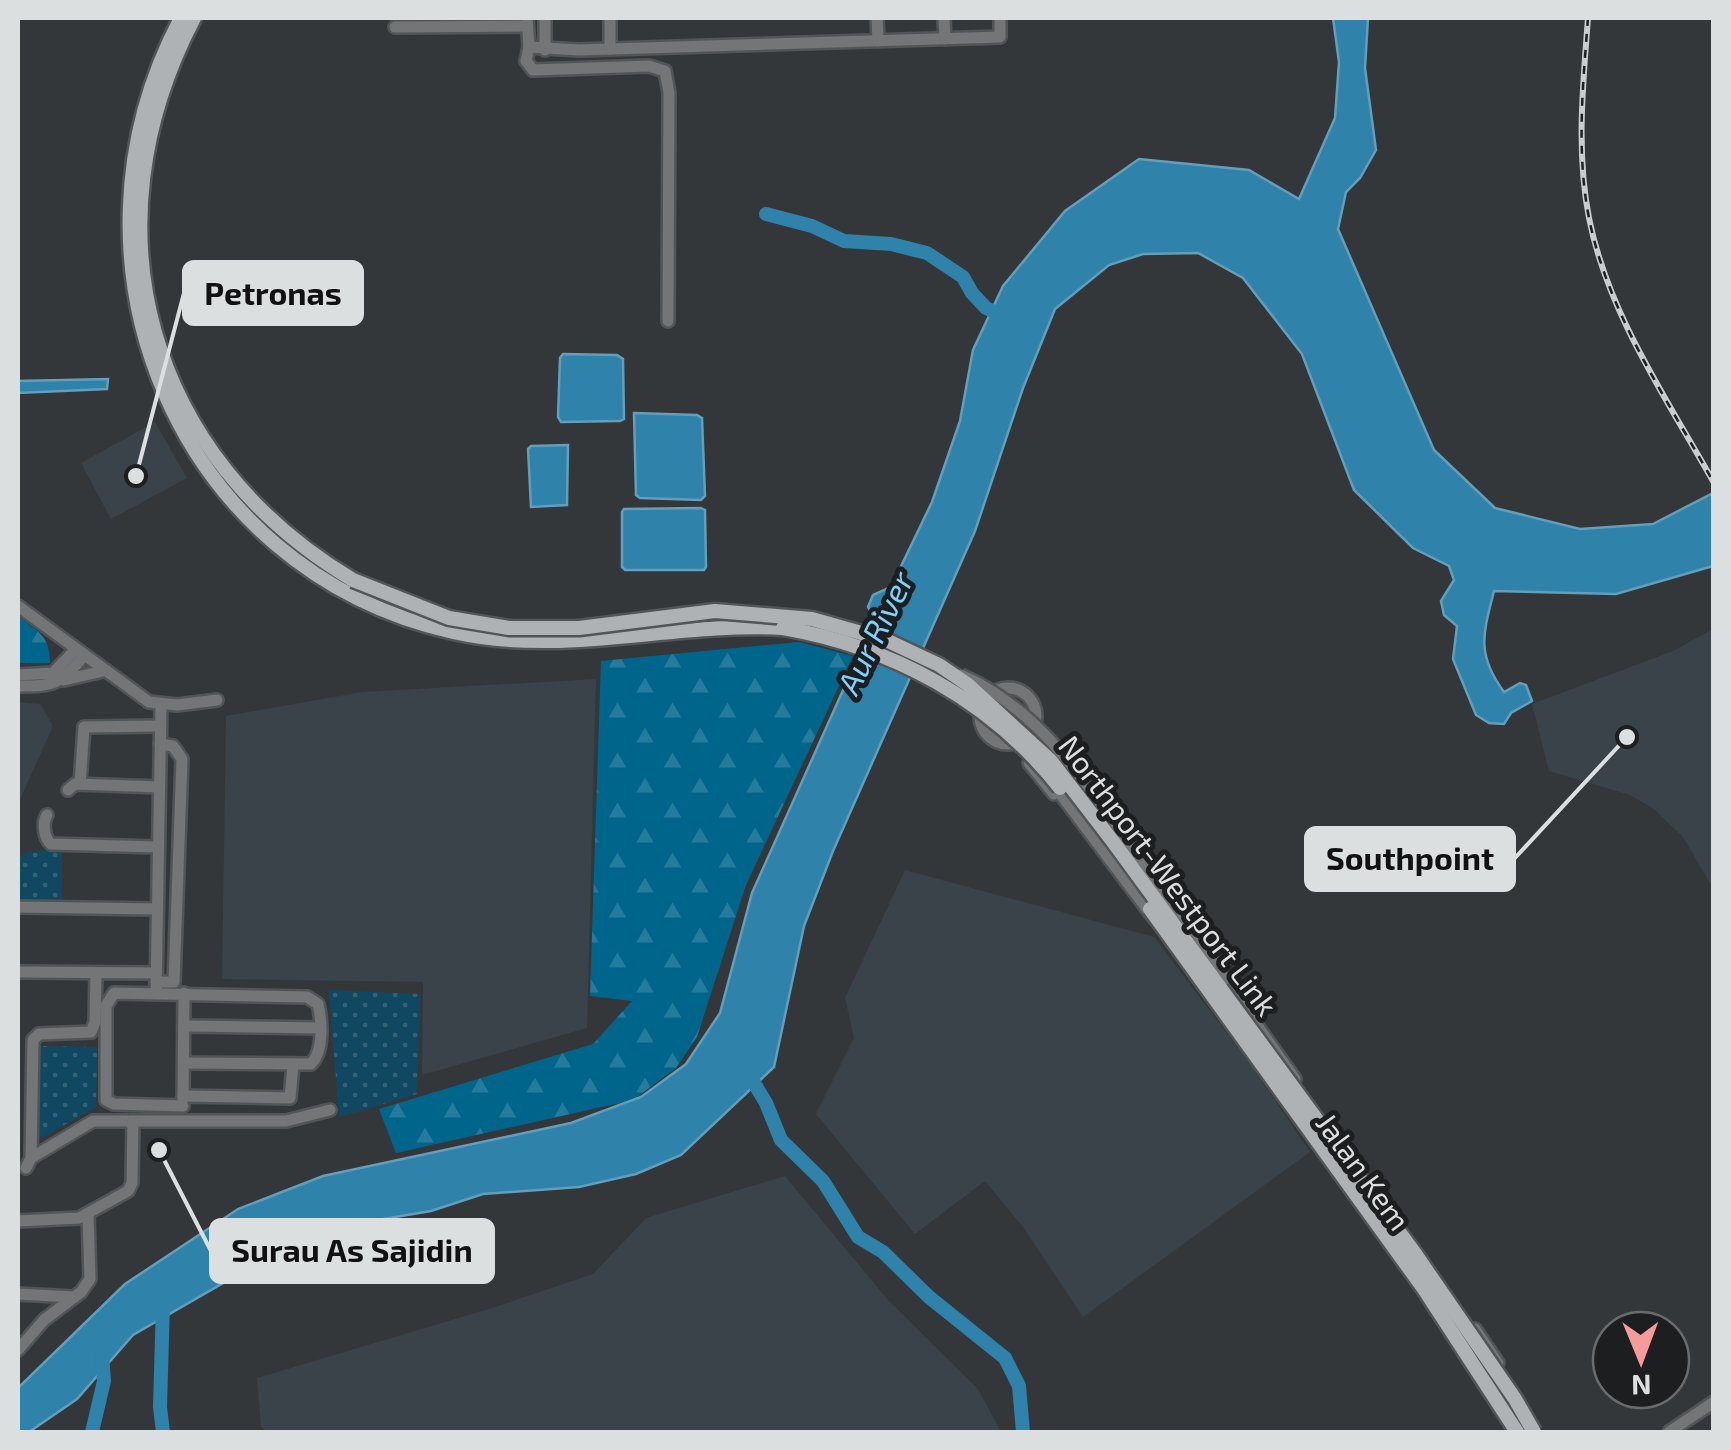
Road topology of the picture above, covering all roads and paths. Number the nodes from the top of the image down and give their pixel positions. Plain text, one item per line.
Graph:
1 (182, 18) edge
2 (194, 18) edge
3 (544, 18) edge
4 (610, 18) edge
5 (877, 18) edge
6 (944, 18) edge
7 (1000, 18) edge
8 (527, 22) edge
9 (396, 27) dead end
10 (945, 39) junction
11 (878, 41) junction
12 (528, 47) junction
13 (610, 49) junction
14 (545, 50) junction
15 (668, 321) dead end
16 (349, 586) junction
17 (18, 606) edge
18 (57, 636) junction
19 (79, 653) junction
20 (103, 671) junction
21 (934, 671) junction
22 (18, 676) edge
23 (60, 676) junction
24 (18, 686) edge
25 (218, 700) dead end
26 (162, 705) junction
27 (160, 726) junction
28 (1032, 732) junction
29 (1016, 743) junction
30 (160, 744) junction
31 (159, 787) junction
32 (47, 815) dead end
33 (156, 848) junction
34 (18, 906) edge
35 (156, 909) junction
36 (1170, 944) junction
37 (18, 972) edge
38 (96, 973) junction
39 (1226, 979) junction
40 (156, 982) junction
41 (184, 993) junction
42 (185, 1026) junction
43 (320, 1028) junction
44 (184, 1063) junction
45 (293, 1066) junction
46 (183, 1101) junction
47 (330, 1110) dead end
48 (134, 1121) junction
49 (183, 1122) junction
50 (88, 1214) junction
51 (18, 1220) edge
52 (18, 1294) edge
53 (73, 1298) junction
54 (18, 1350) edge
55 (1714, 1402) edge
56 (1515, 1432) edge
57 (1535, 1432) edge
58 (1668, 1432) edge

1 - 16 main road, Northport-Westport Link
2 - 16 main road, Northport-Westport Link
3 - 14 street
4 - 13 street
5 - 11 street
6 - 10 street
7 - 10 street
8 - 9 street
8 - 12 street
10 - 11 street
11 - 13 street
12 - 14 street
12 - 15 street
13 - 14 street
16 - 21 main road, Northport-Westport Link, bridge
17 - 18 street
18 - 19 street
18 - 23 street
19 - 20 street
19 - 23 street
20 - 23 street
20 - 26 street
21 - 36 street, Jalan Kem, bridge
21 - 39 street, Jalan Kem, bridge
21 - 56 main road, Northport-Westport Link, bridge
21 - 57 main road, Northport-Westport Link, bridge
22 - 23 street
23 - 24 street
25 - 26 street
26 - 27 street
27 - 30 street
27 - 31 street
28 - 29 street
28 - 29 street
28 - 39 street, Jalan Kem
29 - 36 street, Jalan Kem
30 - 31 street
30 - 40 street
31 - 33 street
32 - 33 street
33 - 35 street
34 - 35 street
35 - 40 street
36 - 56 street, Jalan Kem
37 - 38 street
38 - 40 street
38 - 48 street
39 - 57 street, Jalan Kem
40 - 41 street
40 - 46 street
41 - 42 street
41 - 43 street
42 - 43 street
42 - 44 street
43 - 45 street
44 - 45 street
44 - 46 street
45 - 46 street
46 - 49 street
47 - 49 street
48 - 49 street
48 - 50 street
50 - 51 street
50 - 53 street
52 - 53 street
53 - 54 street
55 - 58 street

